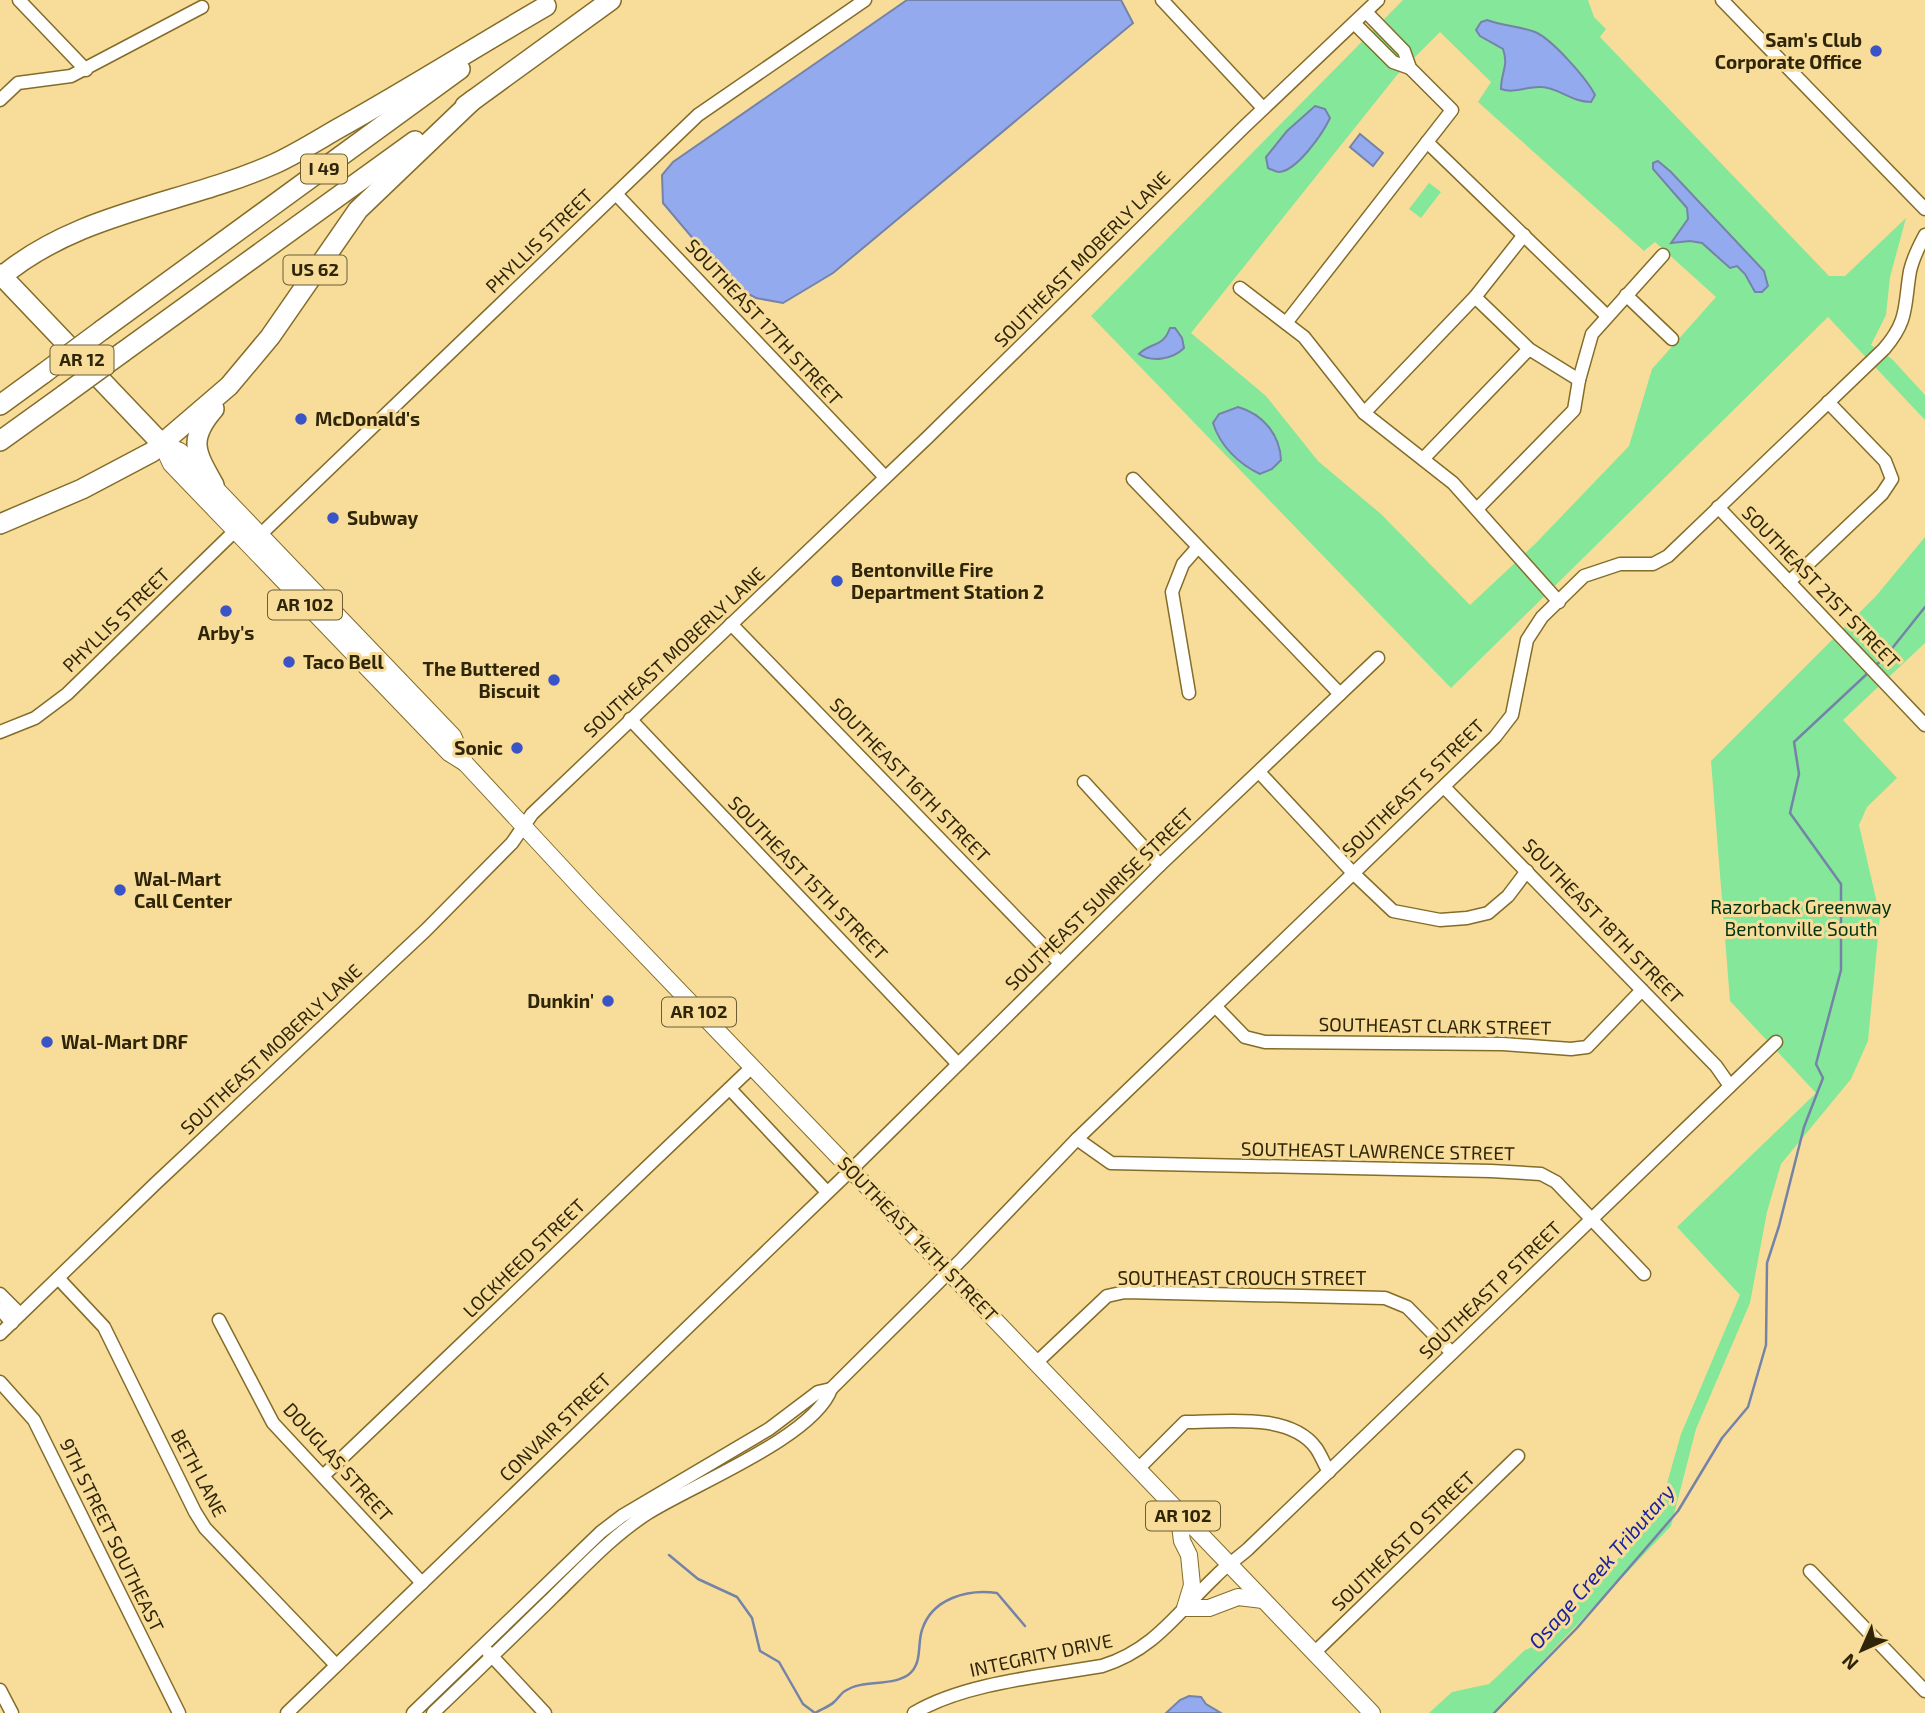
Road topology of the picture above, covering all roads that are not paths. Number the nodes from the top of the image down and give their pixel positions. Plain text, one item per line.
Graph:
1 (19, 0) edge
2 (611, 0) edge
3 (865, 0) edge
4 (1162, 0) edge
5 (1378, 0) edge
6 (1722, 0) edge
7 (551, 3) edge
8 (202, 7) dead end
9 (1366, 12) junction
10 (1354, 23) junction
11 (1410, 68) junction
12 (86, 70) junction
13 (0, 100) edge
14 (473, 100) junction
15 (1263, 108) junction
16 (1427, 142) junction
17 (616, 194) junction
18 (1925, 209) edge
19 (1925, 234) edge
20 (1524, 235) junction
21 (1663, 255) dead end
22 (1, 276) edge
23 (1240, 288) dead end
24 (1626, 295) junction
25 (1475, 297) junction
26 (1607, 316) junction
27 (1286, 323) junction
28 (1672, 339) dead end
29 (1529, 349) junction
30 (1579, 380) junction
31 (229, 386) junction
32 (1828, 402) junction
33 (0, 405) edge
34 (1364, 413) junction
35 (0, 441) edge
36 (161, 443) junction
37 (1423, 458) junction
38 (885, 477) junction
39 (1133, 479) dead end
40 (214, 485) junction
41 (1718, 507) junction
42 (1477, 509) junction
43 (247, 520) junction
44 (0, 524) edge
45 (234, 531) junction
46 (261, 534) junction
47 (1198, 547) junction
48 (1789, 582) junction
49 (1559, 602) junction
50 (731, 624) junction
51 (1378, 658) dead end
52 (1189, 693) dead end
53 (1340, 694) junction
54 (630, 719) junction
55 (1925, 724) edge
56 (0, 732) edge
57 (465, 764) junction
58 (1259, 772) junction
59 (1084, 782) dead end
60 (1444, 787) junction
61 (524, 827) junction
62 (1160, 865) junction
63 (1527, 871) junction
64 (1353, 873) junction
65 (1060, 964) junction
66 (1642, 990) junction
67 (1216, 1007) junction
68 (1776, 1042) dead end
69 (958, 1064) junction
70 (752, 1068) junction
71 (1730, 1086) junction
72 (730, 1089) junction
73 (1077, 1139) junction
74 (850, 1170) junction
75 (828, 1192) junction
76 (1591, 1220) junction
77 (949, 1272) junction
78 (1644, 1274) dead end
79 (58, 1278) junction
80 (0, 1294) edge
81 (0, 1309) edge
82 (16, 1319) junction
83 (219, 1320) dead end
84 (0, 1334) edge
85 (1452, 1353) junction
86 (1036, 1363) junction
87 (0, 1382) edge
88 (831, 1388) junction
89 (1518, 1456) dead end
90 (1138, 1469) junction
91 (1329, 1472) junction
92 (323, 1476) junction
93 (1178, 1510) junction
94 (1228, 1563) junction
95 (1810, 1571) dead end
96 (422, 1583) junction
97 (1263, 1600) junction
98 (1185, 1608) junction
99 (483, 1646) junction
100 (1314, 1653) junction
101 (492, 1656) junction
102 (336, 1665) junction
103 (0, 1690) edge
104 (1925, 1691) edge
105 (12, 1713) edge
106 (179, 1713) edge
107 (287, 1713) edge
108 (413, 1713) edge
109 (433, 1713) edge
110 (545, 1713) edge
111 (914, 1713) edge
112 (1372, 1713) edge

1 - 12 street
2 - 14 highway, I 49
3 - 17 street, PHYLLIS STREET
4 - 15 street
5 - 9 street, SOUTHEAST MOBERLY LANE
6 - 18 street
7 - 22 highway
7 - 33 highway, I 49, bridge
8 - 12 street
9 - 10 street, SOUTHEAST MOBERLY LANE
9 - 11 street
10 - 11 street
10 - 15 street, SOUTHEAST MOBERLY LANE
11 - 16 street
12 - 13 street
14 - 31 highway, US 62
14 - 35 highway, I 49, bridge
15 - 38 street, SOUTHEAST MOBERLY LANE
16 - 20 street
16 - 27 street
17 - 38 street, SOUTHEAST 17TH STREET
17 - 46 street, PHYLLIS STREET
19 - 32 street, SOUTHEAST S STREET
20 - 25 street
20 - 26 street
21 - 24 street
22 - 36 highway, SOUTHEAST 14TH STREET / AR 12
23 - 27 street
24 - 26 street
24 - 28 street
25 - 29 street
25 - 34 street
26 - 30 street
27 - 34 street
29 - 30 street
29 - 37 street
30 - 42 street
31 - 36 highway, US 62
31 - 40 highway, US 62
32 - 41 street, SOUTHEAST S STREET
32 - 48 street
34 - 37 street
36 - 40 main road, SOUTHEAST 14TH STREET / AR 102
36 - 44 highway
36 - 45 main road, SOUTHEAST 14TH STREET / AR 102
37 - 42 street
38 - 50 street, SOUTHEAST MOBERLY LANE
39 - 47 street
40 - 43 main road, SOUTHEAST 14TH STREET / AR 102
41 - 48 street, SOUTHEAST 21ST STREET
41 - 49 street, SOUTHEAST S STREET
42 - 49 street
43 - 45 street, PHYLLIS STREET
43 - 46 main road, SOUTHEAST 14TH STREET / AR 102
45 - 56 street, PHYLLIS STREET
45 - 57 main road, SOUTHEAST 14TH STREET / AR 102
46 - 57 main road, SOUTHEAST 14TH STREET / AR 102
47 - 52 street
47 - 53 street
48 - 55 street, SOUTHEAST 21ST STREET
49 - 60 street, SOUTHEAST S STREET
50 - 54 street, SOUTHEAST MOBERLY LANE
50 - 65 street, SOUTHEAST 16TH STREET
51 - 53 street, SOUTHEAST SUNRISE STREET
53 - 58 street, SOUTHEAST SUNRISE STREET
54 - 61 street, SOUTHEAST MOBERLY LANE
54 - 69 street, SOUTHEAST 15TH STREET
57 - 61 main road, SOUTHEAST 14TH STREET / AR 102
58 - 62 street, SOUTHEAST SUNRISE STREET
58 - 64 street
59 - 62 street
60 - 63 street, SOUTHEAST 18TH STREET
60 - 64 street, SOUTHEAST S STREET
61 - 70 main road, SOUTHEAST 14TH STREET / AR 102
61 - 79 street, SOUTHEAST MOBERLY LANE
62 - 65 street, SOUTHEAST SUNRISE STREET
63 - 64 street
63 - 66 street, SOUTHEAST 18TH STREET
64 - 67 street, SOUTHEAST S STREET
65 - 69 street, SOUTHEAST SUNRISE STREET
66 - 67 street, SOUTHEAST CLARK STREET
66 - 71 street, SOUTHEAST 18TH STREET
67 - 73 street, SOUTHEAST S STREET
68 - 71 street, SOUTHEAST P STREET
69 - 74 street, SOUTHEAST SUNRISE STREET
70 - 72 street, LOCKHEED STREET
70 - 74 main road, SOUTHEAST 14TH STREET / AR 102
71 - 76 street, SOUTHEAST P STREET
72 - 75 street
72 - 92 street, LOCKHEED STREET
73 - 76 street, SOUTHEAST LAWRENCE STREET
73 - 77 street, SOUTHEAST S STREET
74 - 75 street, CONVAIR STREET
74 - 77 main road, SOUTHEAST 14TH STREET / AR 102
75 - 96 street, CONVAIR STREET
76 - 78 street, SOUTHEAST LAWRENCE STREET
76 - 85 street, SOUTHEAST P STREET
77 - 86 main road, SOUTHEAST 14TH STREET / AR 102
77 - 88 street, SOUTHEAST S STREET
79 - 82 street, SOUTHEAST MOBERLY LANE
79 - 102 street, BETH LANE
80 - 82 street
81 - 82 street
82 - 84 street, SOUTHEAST MOBERLY LANE
83 - 92 street, DOUGLAS STREET
85 - 86 street, SOUTHEAST CROUCH STREET
85 - 91 street, SOUTHEAST P STREET
86 - 90 main road, SOUTHEAST 14TH STREET / AR 102
87 - 106 street, 9TH STREET SOUTHEAST
88 - 99 street
88 - 101 street
89 - 100 street, SOUTHEAST O STREET
90 - 91 street
90 - 93 main road, SOUTHEAST 14TH STREET / AR 102
91 - 94 street, SOUTHEAST P STREET
92 - 96 street, DOUGLAS STREET
93 - 94 main road, SOUTHEAST 14TH STREET / AR 102
93 - 98 main road
94 - 97 main road, SOUTHEAST 14TH STREET / AR 102
94 - 98 street, INTEGRITY DRIVE
95 - 104 street
96 - 102 street, CONVAIR STREET
97 - 98 main road
97 - 100 main road, SOUTHEAST 14TH STREET / AR 102
98 - 111 street, INTEGRITY DRIVE
99 - 101 street
99 - 108 street
100 - 112 main road, SOUTHEAST 14TH STREET / AR 102
101 - 109 street
101 - 110 street
102 - 107 street, CONVAIR STREET
103 - 105 street

